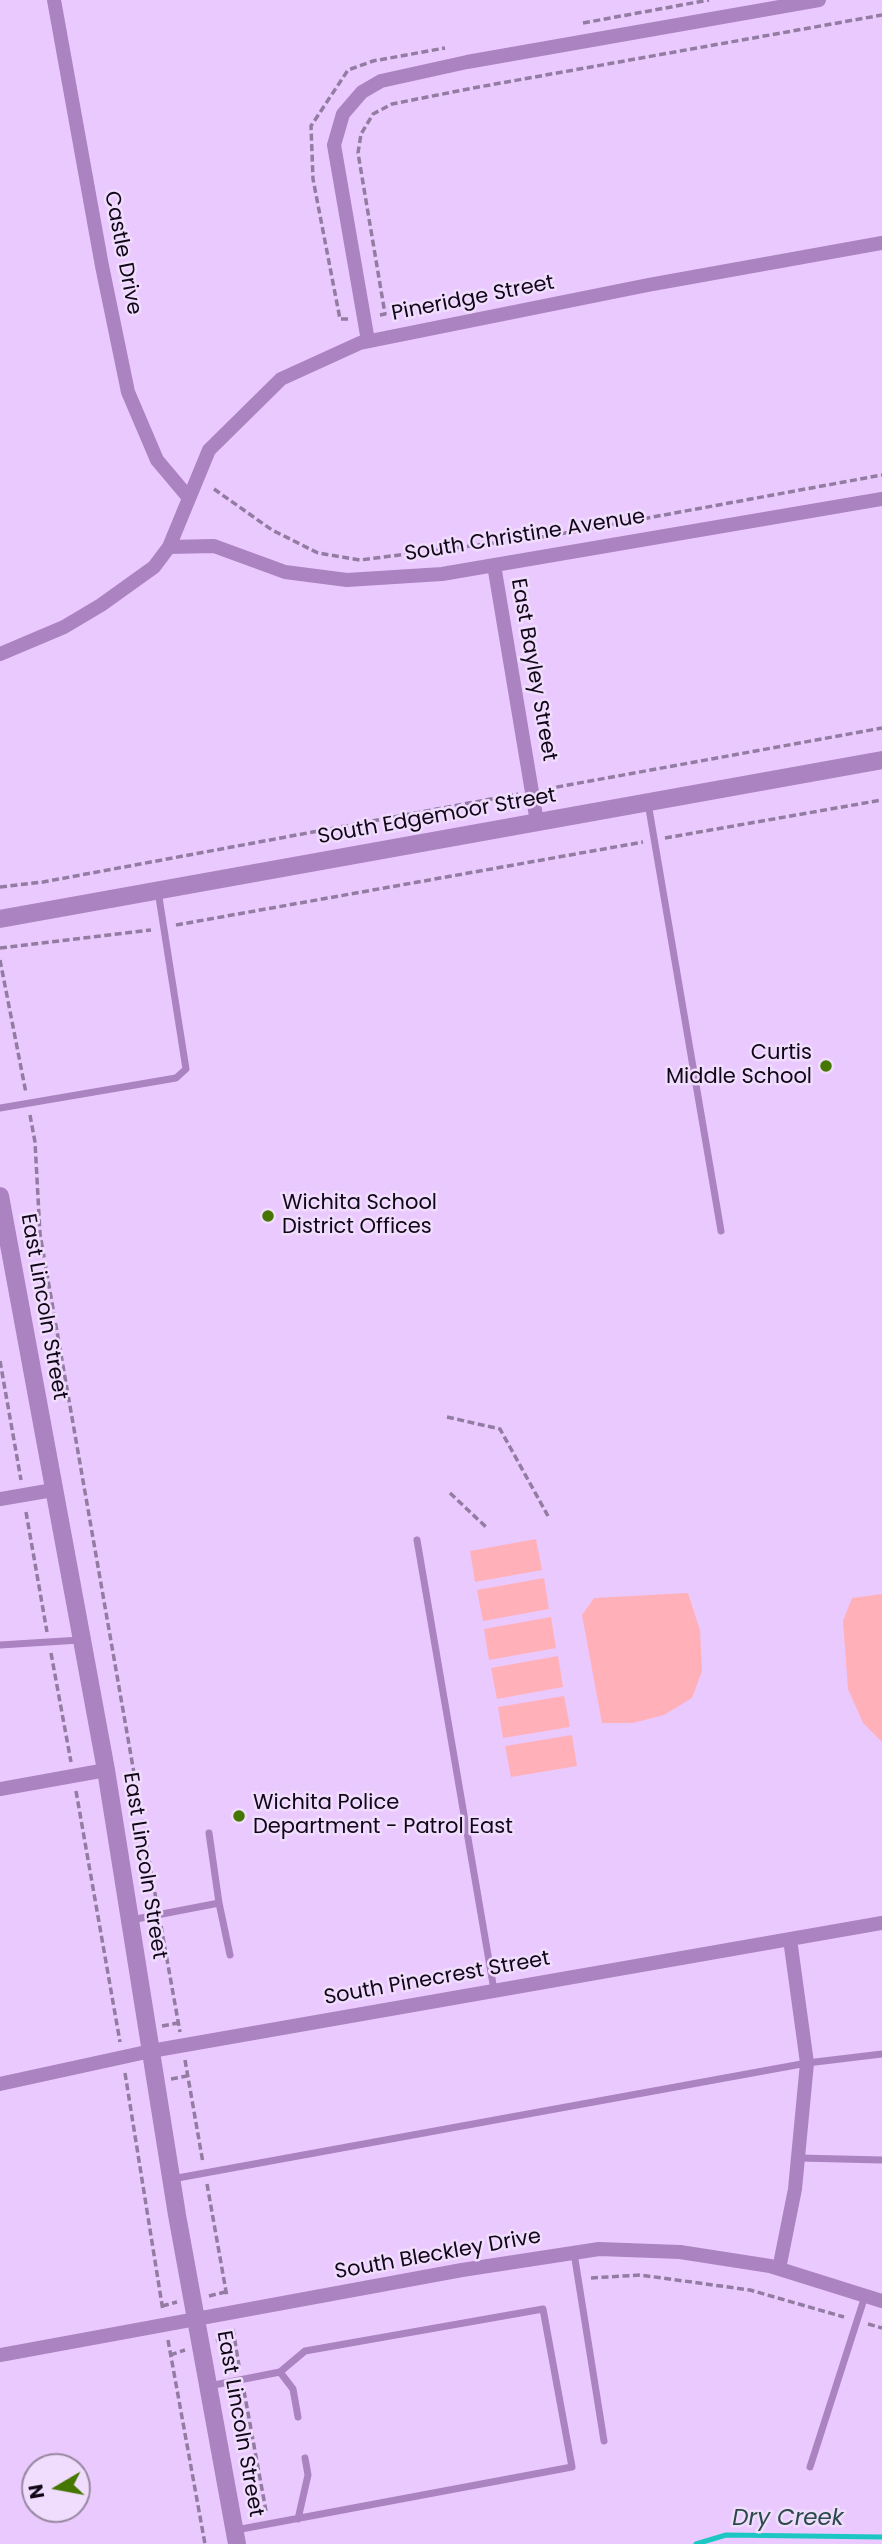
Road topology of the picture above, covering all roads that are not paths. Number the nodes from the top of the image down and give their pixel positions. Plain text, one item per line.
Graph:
1 (54, 0) edge
2 (819, 0) edge
3 (882, 243) edge
4 (368, 341) junction
5 (189, 498) junction
6 (882, 499) edge
7 (169, 547) junction
8 (494, 565) junction
9 (0, 654) edge
10 (882, 760) edge
11 (648, 802) junction
12 (537, 822) junction
13 (158, 891) junction
14 (0, 919) edge
15 (0, 1108) edge
16 (1, 1207) edge
17 (721, 1231) dead end
18 (53, 1490) junction
19 (0, 1499) edge
20 (417, 1540) dead end
21 (81, 1640) junction
22 (0, 1645) edge
23 (106, 1770) junction
24 (0, 1789) edge
25 (209, 1833) dead end
26 (219, 1903) junction
27 (130, 1920) junction
28 (882, 1923) edge
29 (790, 1939) junction
30 (230, 1955) dead end
31 (494, 1990) junction
32 (151, 2051) junction
33 (882, 2054) edge
34 (807, 2063) junction
35 (0, 2084) edge
36 (798, 2158) junction
37 (882, 2160) edge
38 (172, 2179) junction
39 (574, 2253) junction
40 (779, 2269) junction
41 (866, 2295) junction
42 (882, 2301) edge
43 (197, 2318) junction
44 (0, 2355) edge
45 (280, 2372) junction
46 (209, 2386) junction
47 (298, 2417) dead end
48 (604, 2441) dead end
49 (305, 2458) dead end
50 (810, 2467) dead end
51 (298, 2519) junction
52 (236, 2537) edge

1 - 5 street, Castle Drive
2 - 4 street
3 - 4 street, Pineridge Street
4 - 5 street, Pineridge Street
5 - 7 street, Pineridge Street
6 - 8 street, South Christine Avenue
7 - 8 street, South Christine Avenue
7 - 9 street
8 - 12 street, East Bayley Street
10 - 11 street, South Edgemoor Street
11 - 12 street, South Edgemoor Street
11 - 17 lane
12 - 13 street, South Edgemoor Street
13 - 14 street, South Edgemoor Street
13 - 15 lane
16 - 18 street, East Lincoln Street
18 - 19 street
18 - 21 street, East Lincoln Street
20 - 31 lane
21 - 22 lane
21 - 23 street, East Lincoln Street
23 - 24 street
23 - 27 street, East Lincoln Street
25 - 26 lane
26 - 27 lane
26 - 30 lane
27 - 32 street, East Lincoln Street
28 - 29 street, South Pinecrest Street
29 - 31 street, South Pinecrest Street
29 - 34 street
31 - 32 street, South Pinecrest Street
32 - 35 street, South Pinecrest Street
32 - 38 street, East Lincoln Street
33 - 34 lane
34 - 36 street
34 - 38 lane
36 - 37 lane
36 - 40 street
38 - 43 street, East Lincoln Street
39 - 40 street, South Bleckley Drive
39 - 43 street, South Bleckley Drive
39 - 48 lane
40 - 41 street, South Bleckley Drive
41 - 42 street, South Bleckley Drive
41 - 50 lane
43 - 44 street, South Bleckley Drive
43 - 46 street, East Lincoln Street
45 - 46 lane
45 - 47 lane
45 - 51 lane
46 - 52 street, East Lincoln Street
49 - 51 lane
51 - 52 lane

